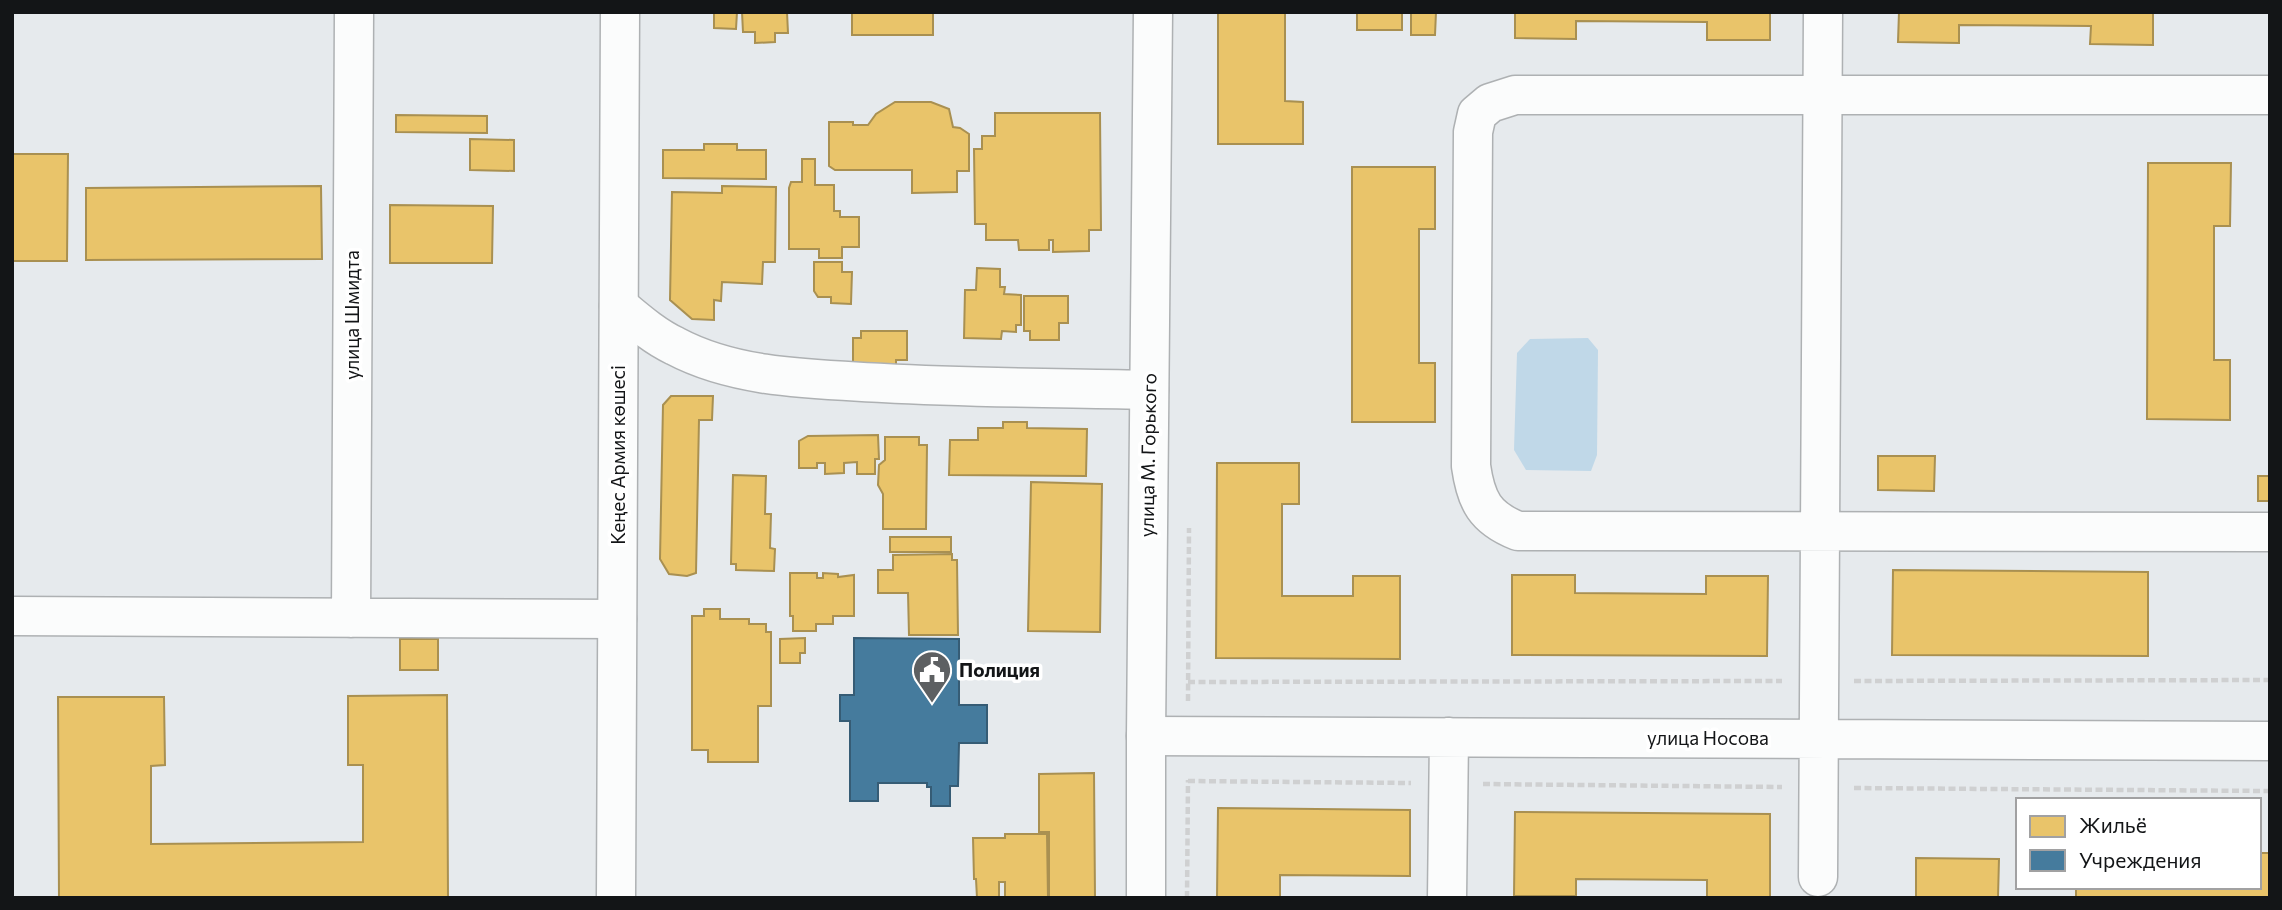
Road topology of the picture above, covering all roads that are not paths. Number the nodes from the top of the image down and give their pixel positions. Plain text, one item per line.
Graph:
1 (354, 12) edge
2 (620, 12) edge
3 (1153, 12) edge
4 (1824, 12) edge
5 (1823, 95) junction
6 (2270, 95) edge
7 (619, 306) junction
8 (1149, 390) junction
9 (1820, 531) junction
10 (2270, 532) edge
11 (12, 617) edge
12 (351, 618) junction
13 (617, 619) junction
14 (1146, 736) junction
15 (1449, 737) junction
16 (1819, 739) junction
17 (2270, 741) edge
18 (1818, 877) dead end
19 (616, 898) edge
20 (1146, 898) edge
21 (1447, 898) edge

1 - 12 street, улица Шмидта
2 - 7 street, Кеңес Армия көшесі
3 - 8 street, улица М. Горького
4 - 5 street
5 - 6 street
5 - 9 street
5 - 9 street
7 - 8 street
7 - 13 street, Кеңес Армия көшесі
8 - 14 street, улица М. Горького
9 - 10 street
9 - 16 street
11 - 12 street
12 - 13 street
13 - 19 street, Кеңес Армия көшесі
14 - 15 street, улица Носова
14 - 20 street, улица М. Горького
15 - 16 street, улица Носова
15 - 21 street
16 - 17 street, улица Носова
16 - 18 street

